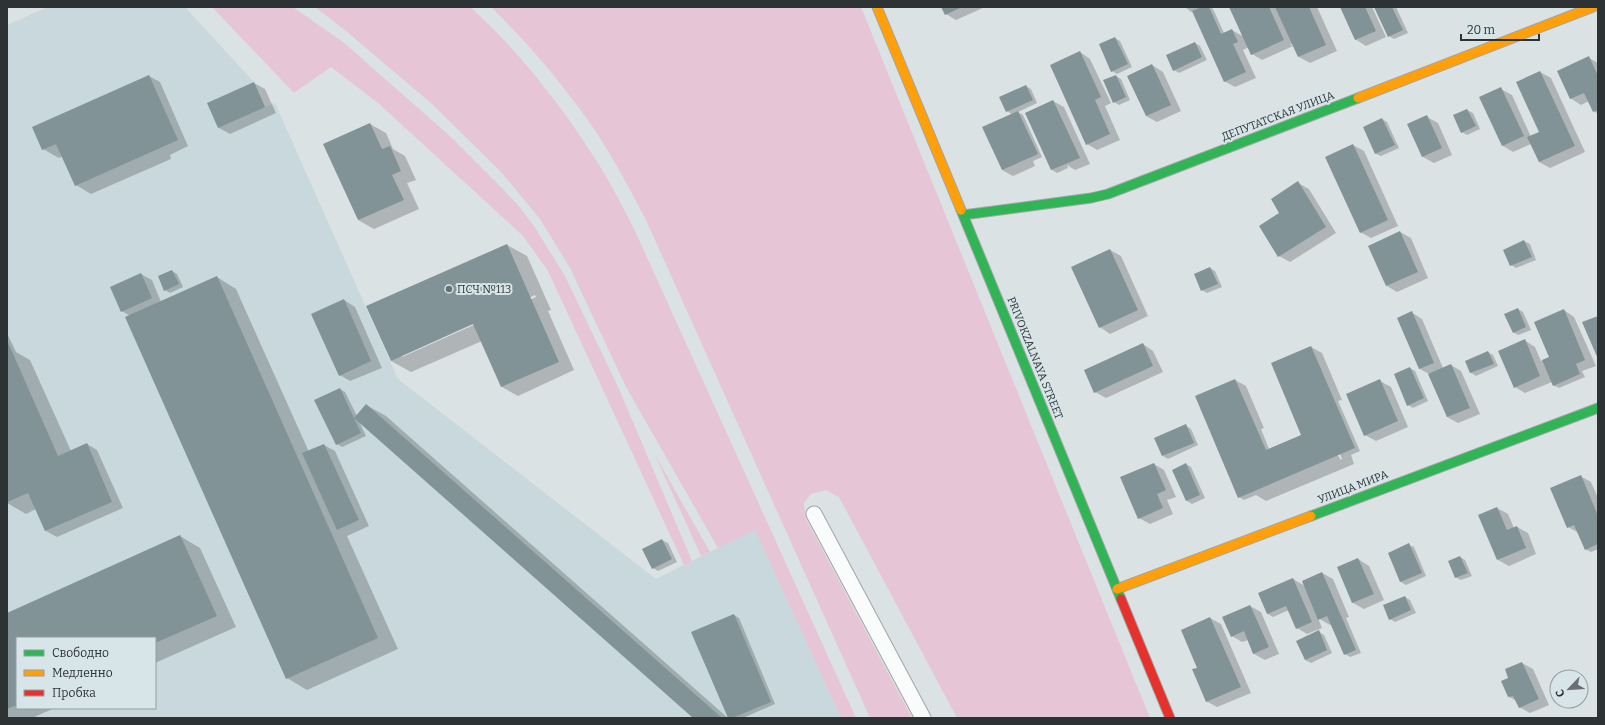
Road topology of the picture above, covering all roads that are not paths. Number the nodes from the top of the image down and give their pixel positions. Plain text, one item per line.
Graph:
1 (877, 7) edge
2 (1593, 7) edge
3 (963, 215) junction
4 (1598, 408) edge
5 (814, 514) dead end
6 (1117, 589) junction
7 (923, 718) edge
8 (1170, 718) edge

1 - 3 street, PRIVOKZALNAYA STREET
2 - 3 street, ДЕПУТАТСКАЯ УЛИЦА
3 - 6 street, PRIVOKZALNAYA STREET
4 - 6 street, УЛИЦА МИРА
5 - 7 lane
6 - 8 street, PRIVOKZALNAYA STREET

